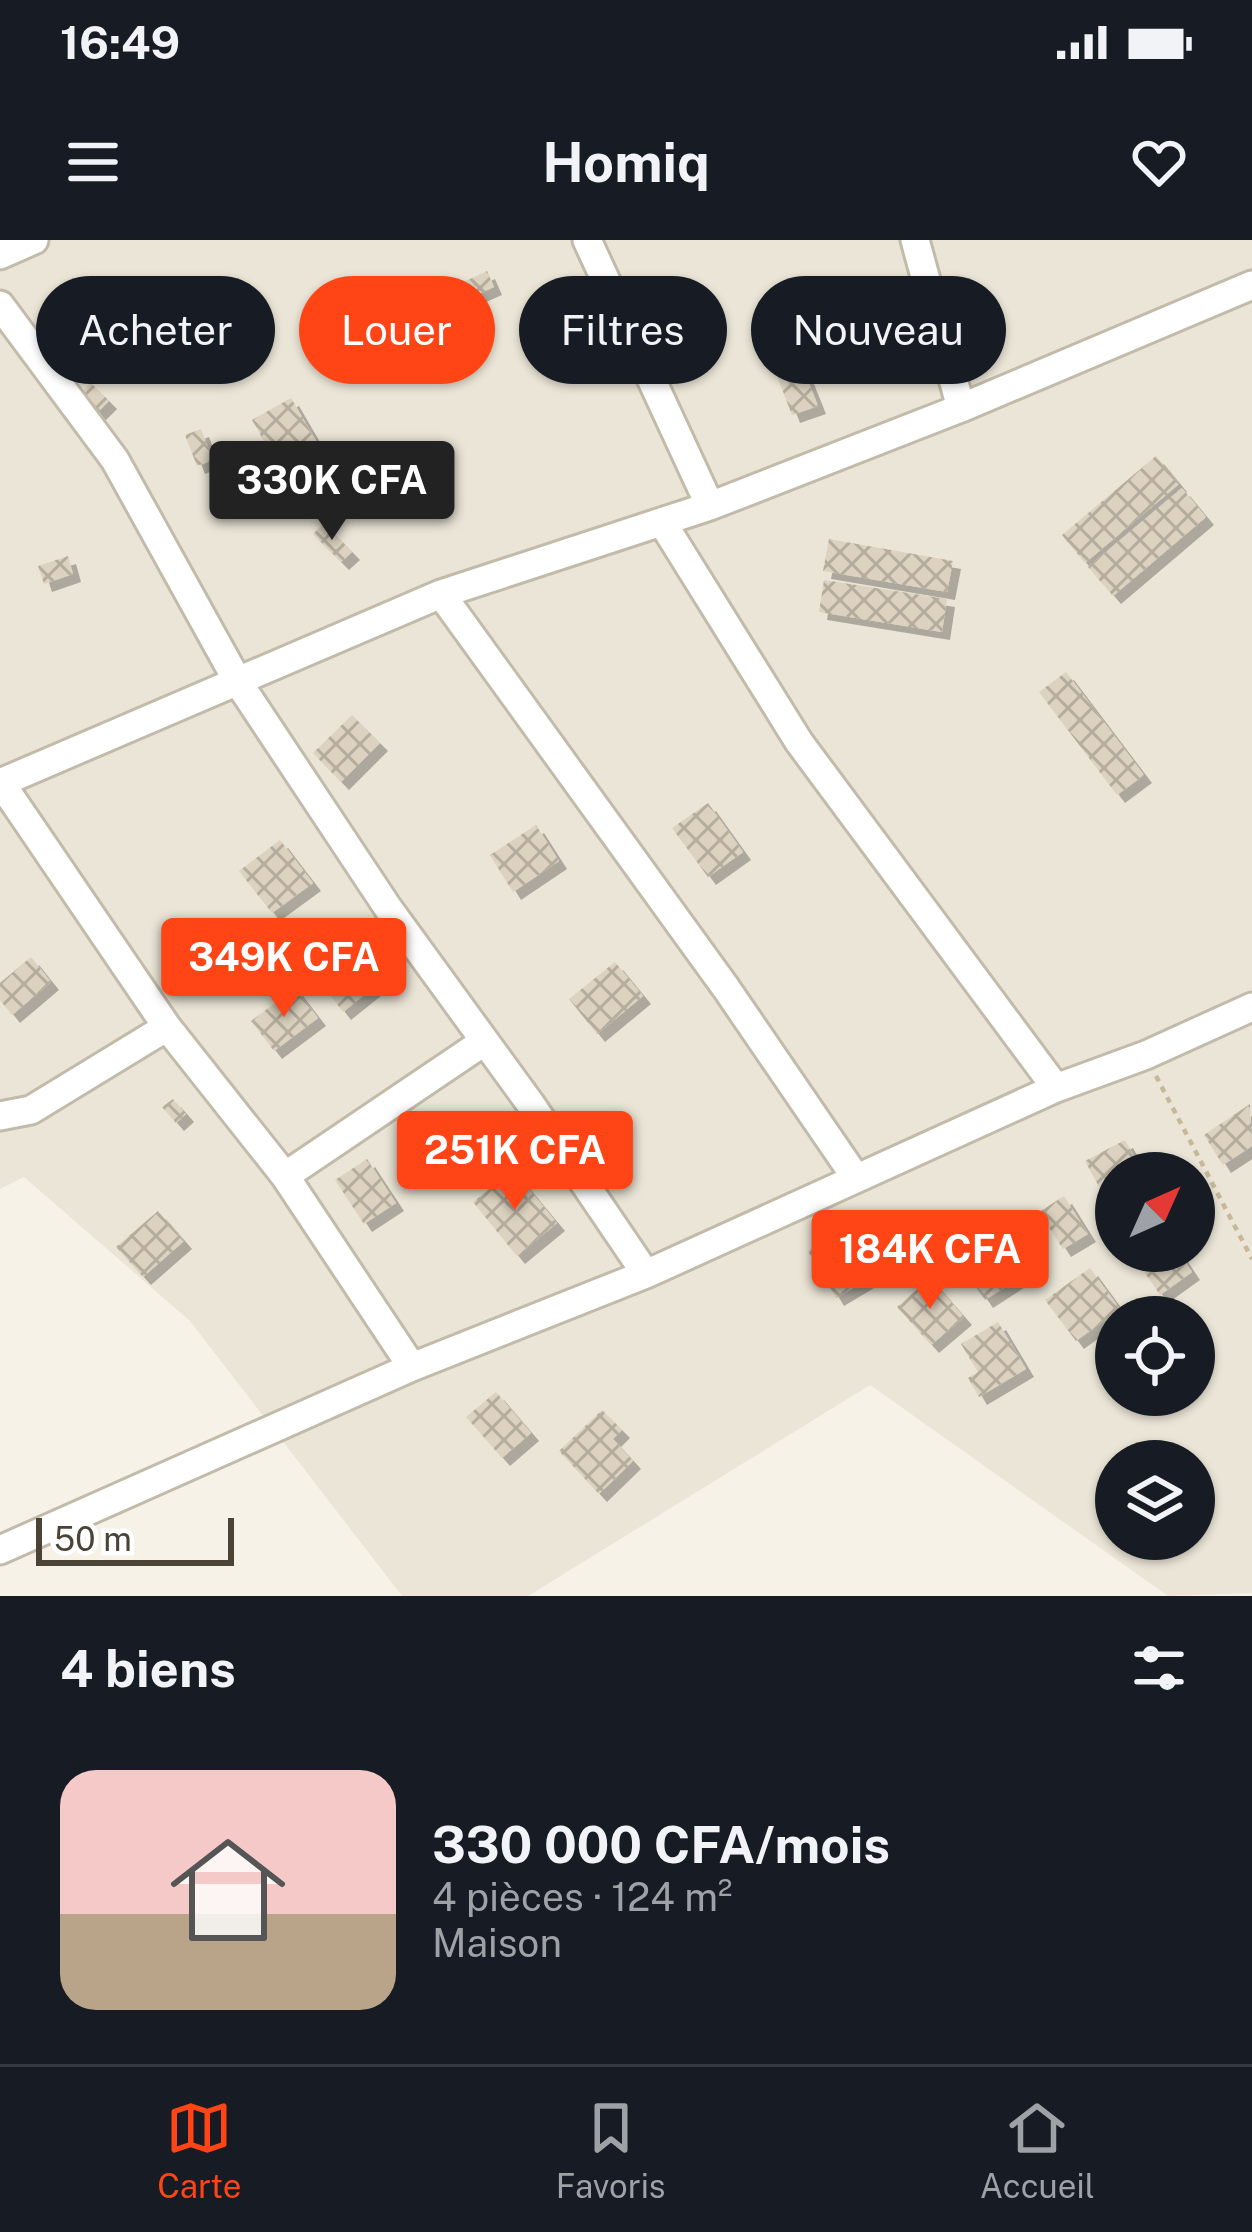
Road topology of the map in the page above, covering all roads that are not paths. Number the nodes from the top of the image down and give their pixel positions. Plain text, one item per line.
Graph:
1 (34, 240) edge
2 (587, 240) edge
3 (915, 240) edge
4 (0, 255) edge
5 (1252, 285) edge
6 (0, 304) edge
7 (962, 408) junction
8 (710, 506) junction
9 (662, 522) junction
10 (441, 594) junction
11 (238, 682) junction
12 (0, 783) edge
13 (1252, 1007) edge
14 (167, 1027) junction
15 (482, 1042) junction
16 (1056, 1088) junction
17 (0, 1116) edge
18 (285, 1176) junction
19 (856, 1178) junction
20 (646, 1274) junction
21 (412, 1367) junction
22 (2, 1544) edge

1 - 4 street
2 - 8 street
3 - 7 street
5 - 7 street
6 - 11 street
7 - 8 street
8 - 9 street
9 - 10 street
9 - 16 street
10 - 11 street
10 - 19 street
11 - 12 street
11 - 15 street
12 - 14 street
13 - 16 street
14 - 17 street
14 - 18 street
15 - 18 street
15 - 20 street
16 - 19 street
18 - 21 street
19 - 20 street
20 - 21 street
21 - 22 street

